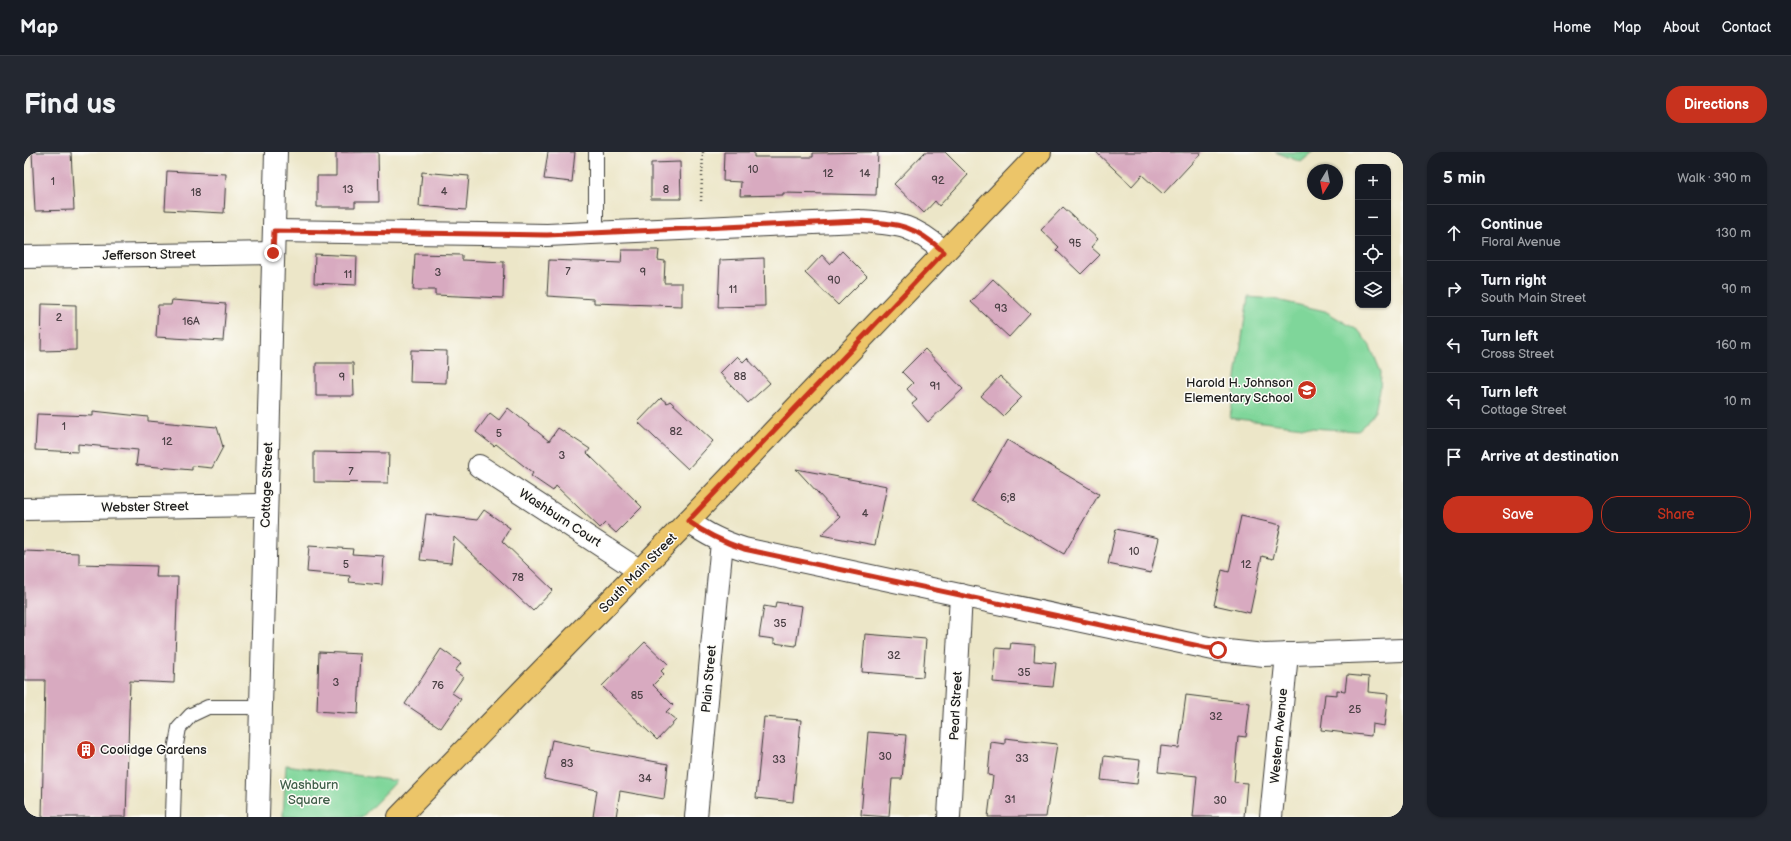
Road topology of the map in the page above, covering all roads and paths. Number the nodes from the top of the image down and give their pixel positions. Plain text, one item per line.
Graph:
1 (276, 152) edge
2 (596, 152) edge
3 (703, 152) edge
4 (1040, 152) edge
5 (700, 228) junction
6 (274, 231) junction
7 (596, 232) junction
8 (944, 252) junction
9 (273, 253) junction
10 (24, 257) edge
11 (480, 466) dead end
12 (266, 505) junction
13 (24, 509) edge
14 (688, 521) junction
15 (722, 542) junction
16 (640, 571) junction
17 (961, 595) junction
18 (1403, 650) edge
19 (1287, 654) junction
20 (261, 707) junction
21 (173, 817) edge
22 (258, 817) edge
23 (399, 817) edge
24 (696, 817) edge
25 (950, 817) edge
26 (1271, 817) edge

1 - 6 street, Cottage Street
2 - 7 lane
3 - 5 path
4 - 8 main road, South Main Street
5 - 7 street
5 - 8 street
6 - 7 street
6 - 9 street, Cottage Street
8 - 14 main road, South Main Street
9 - 10 street, Jefferson Street
9 - 12 street, Cottage Street
11 - 16 street, Washburn Court
12 - 13 street, Webster Street
12 - 20 street, Cottage Street
14 - 15 street
14 - 16 main road, South Main Street
15 - 17 street
15 - 24 street, Plain Street
16 - 23 main road, South Main Street
17 - 19 street
17 - 25 street, Pearl Street
18 - 19 street
19 - 26 street, Western Avenue
20 - 21 lane
20 - 22 street, Cottage Street

